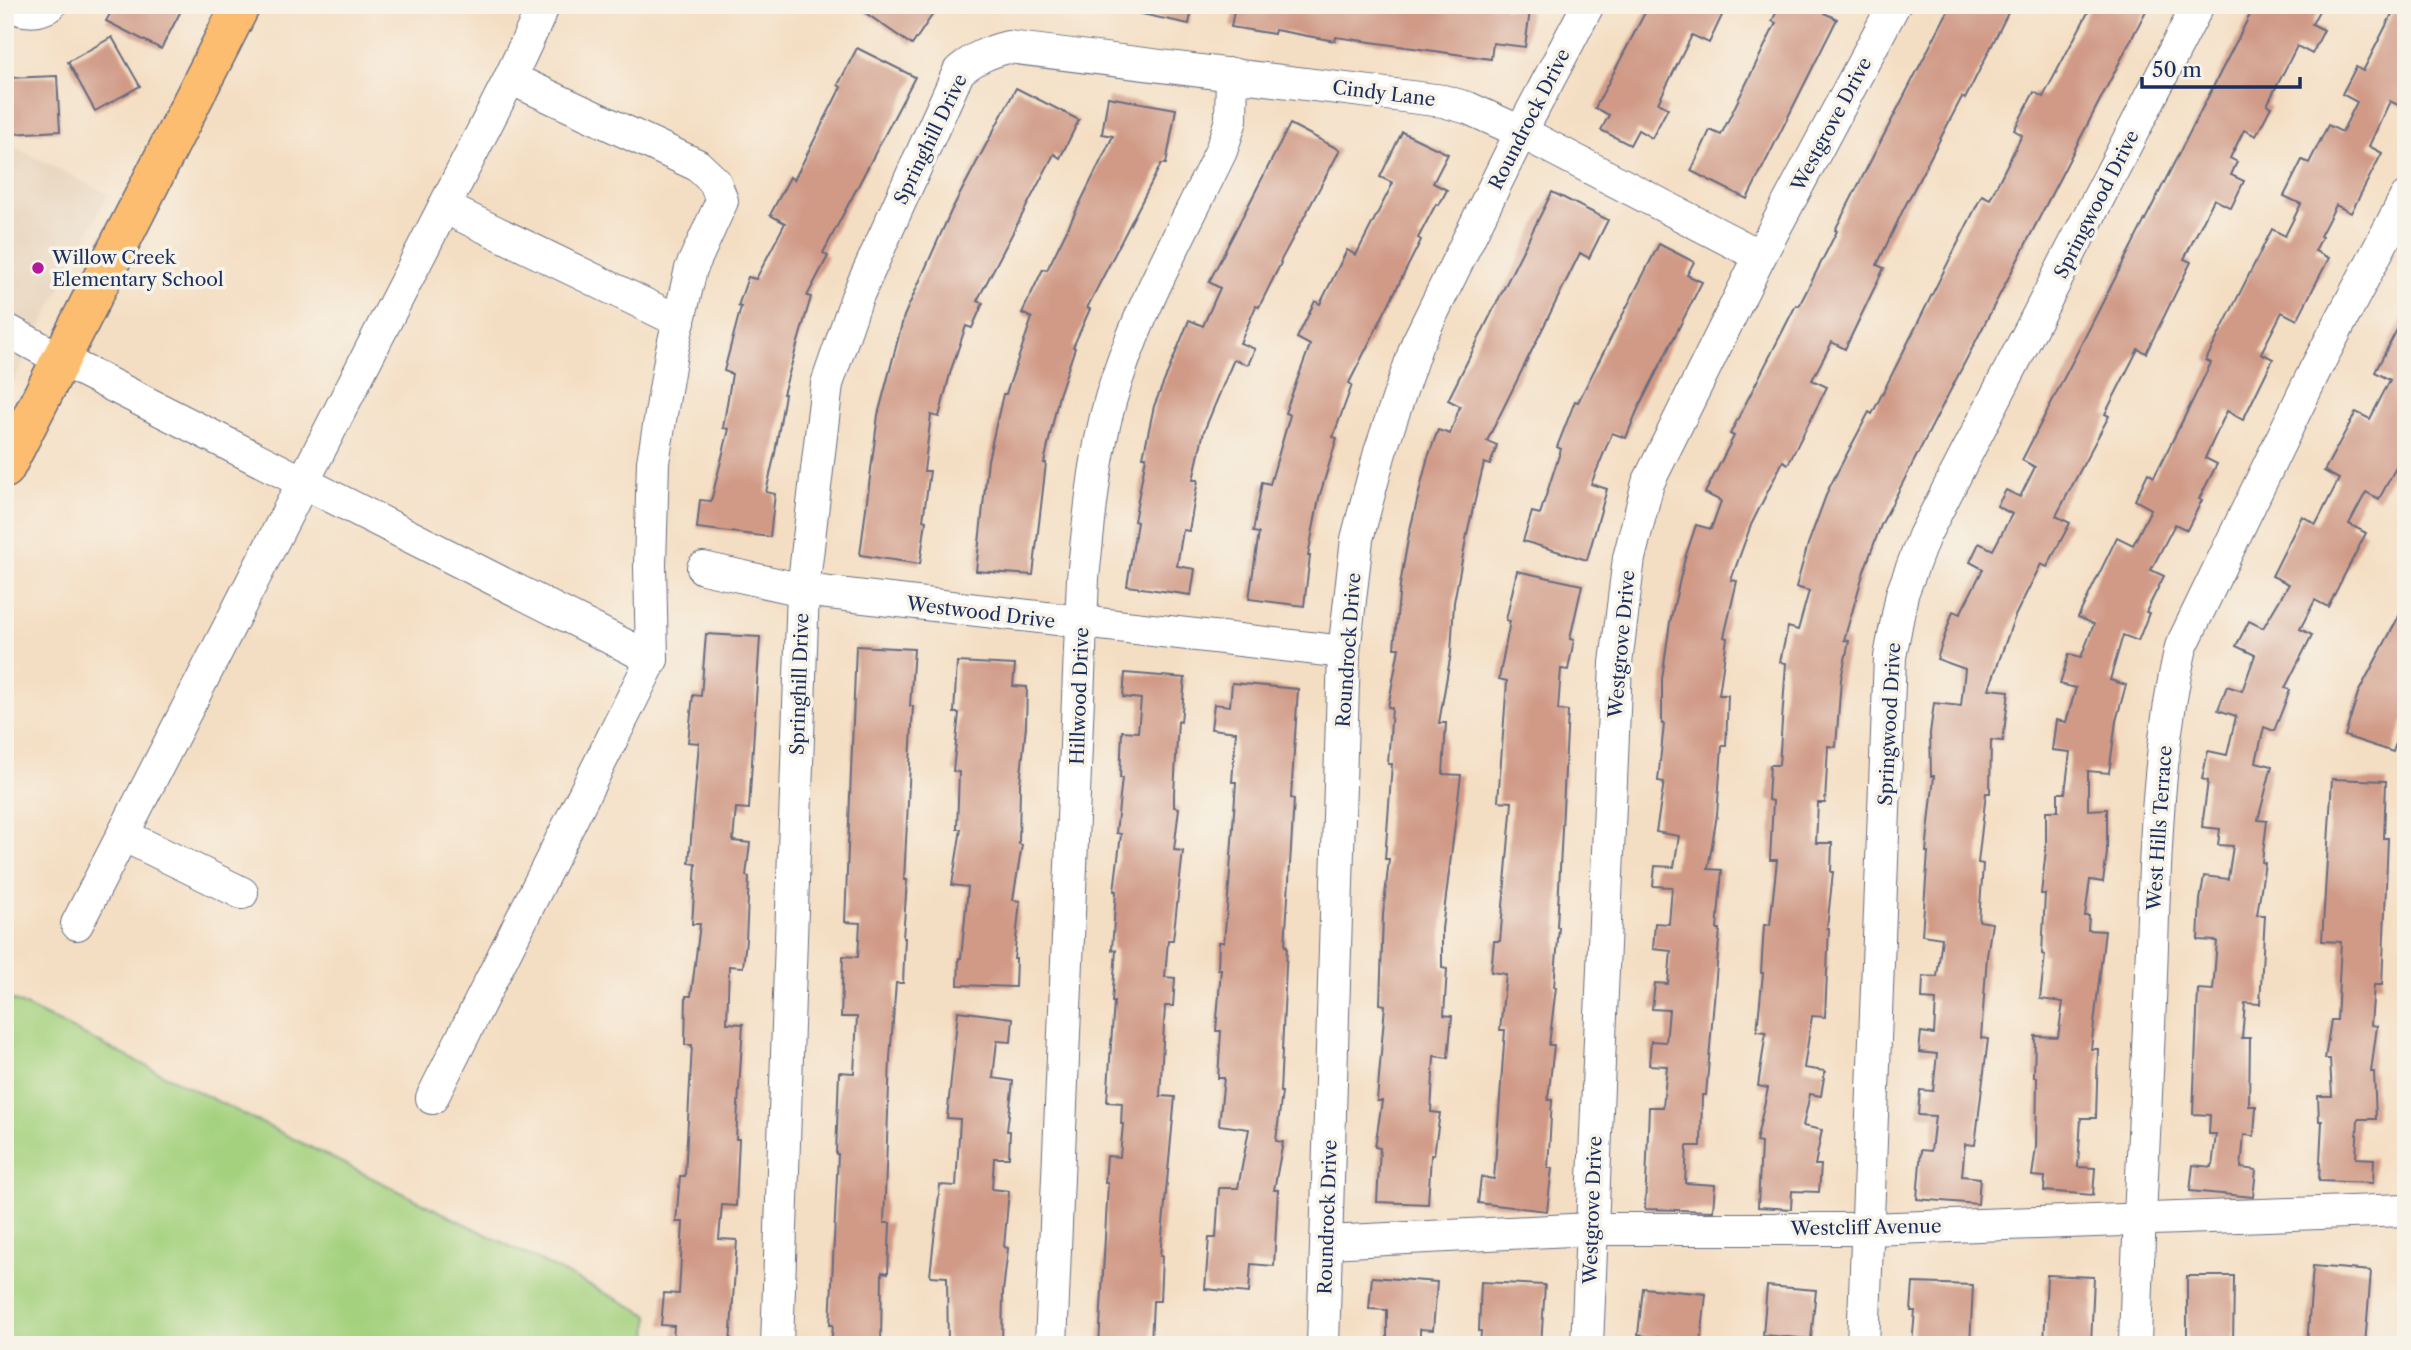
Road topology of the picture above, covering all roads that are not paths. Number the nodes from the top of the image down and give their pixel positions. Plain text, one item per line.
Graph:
1 (11, 5) edge
2 (241, 5) edge
3 (544, 5) edge
4 (1588, 5) edge
5 (1894, 5) edge
6 (2198, 5) edge
7 (48, 7) edge
8 (975, 58) joint
9 (1232, 74) junction
10 (510, 78) junction
11 (1521, 132) junction
12 (2406, 197) edge
13 (444, 207) junction
14 (1760, 256) junction
15 (678, 321) junction
16 (5, 329) edge
17 (60, 359) junction
18 (5, 469) edge
19 (304, 481) junction
20 (703, 568) dead end
21 (803, 590) junction
22 (1082, 624) junction
23 (1344, 652) junction
24 (652, 659) junction
25 (123, 835) junction
26 (242, 893) dead end
27 (78, 925) dead end
28 (432, 1098) dead end
29 (2406, 1210) edge
30 (2138, 1219) junction
31 (1868, 1228) junction
32 (1591, 1229) junction
33 (1327, 1242) junction
34 (777, 1345) edge
35 (1051, 1345) edge
36 (1323, 1345) edge
37 (1587, 1345) edge
38 (1863, 1345) edge
39 (2135, 1345) edge

1 - 7 street
2 - 17 main road
3 - 10 street
4 - 11 street, Roundrock Drive
5 - 14 street, Westgrove Drive
6 - 31 street, Springwood Drive
8 - 9 street, Cindy Lane
8 - 21 street, Springhill Drive
9 - 11 street, Cindy Lane
9 - 22 street, Hillwood Drive
10 - 13 street
10 - 15 street
11 - 14 street, Cindy Lane
11 - 23 street, Roundrock Drive
12 - 30 street, West Hills Terrace
13 - 15 street
13 - 19 street
14 - 32 street, Westgrove Drive
15 - 24 street
16 - 17 street
17 - 18 main road
17 - 19 street
19 - 24 street
19 - 25 street
20 - 21 street, Westwood Drive
21 - 22 street, Westwood Drive
21 - 34 street, Springhill Drive
22 - 23 street, Westwood Drive
22 - 35 street, Hillwood Drive
23 - 33 street, Roundrock Drive
24 - 28 street
25 - 26 street
25 - 27 street
29 - 30 street, Westcliff Avenue
30 - 31 street, Westcliff Avenue
30 - 39 street, West Hills Terrace
31 - 32 street, Westcliff Avenue
31 - 38 street, Springwood Drive
32 - 33 street, Westcliff Avenue
32 - 37 street, Westgrove Drive
33 - 36 street, Roundrock Drive

